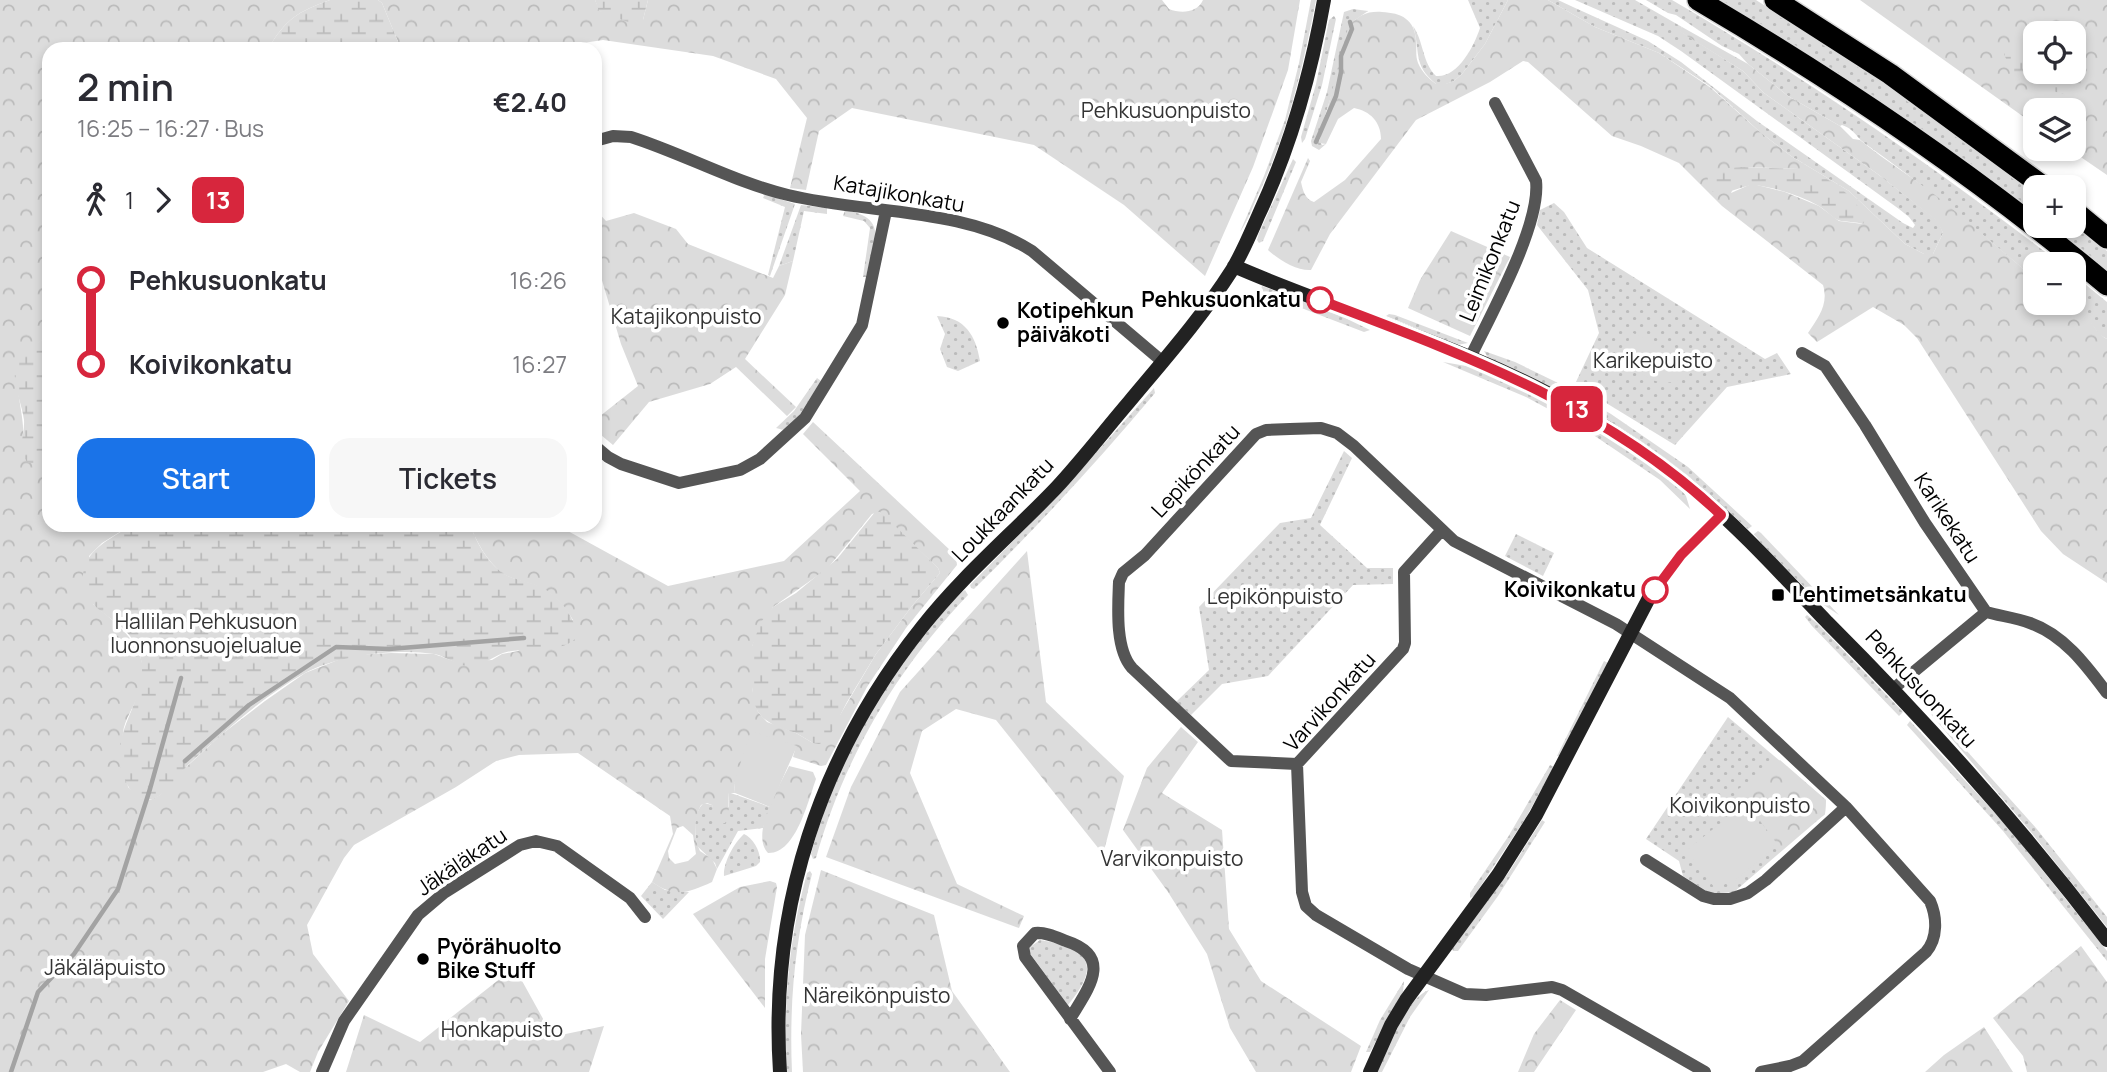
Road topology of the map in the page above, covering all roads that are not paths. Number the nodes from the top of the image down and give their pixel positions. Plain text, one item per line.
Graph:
1 (1324, 0) edge
2 (1698, 0) edge
3 (1775, 0) edge
4 (1495, 103) dead end
5 (602, 139) edge
6 (2028, 175) edge
7 (886, 211) junction
8 (2086, 221) edge
9 (2107, 238) edge
10 (1234, 266) junction
11 (2107, 285) edge
12 (1802, 353) dead end
13 (1470, 358) junction
14 (1163, 362) junction
15 (602, 452) edge
16 (1721, 515) junction
17 (1441, 531) junction
18 (1986, 612) junction
19 (1631, 633) junction
20 (1893, 688) junction
21 (2107, 693) edge
22 (1297, 764) junction
23 (1846, 807) junction
24 (1646, 860) dead end
25 (645, 916) dead end
26 (2107, 940) edge
27 (1423, 976) junction
28 (1070, 1019) junction
29 (322, 1072) edge
30 (780, 1072) edge
31 (1110, 1072) edge
32 (1370, 1072) edge
33 (1705, 1072) edge
34 (1761, 1072) edge

1 - 10 street, Loukkaankatu
2 - 11 highway
3 - 6 highway
4 - 13 street, Leimikonkatu
5 - 7 street, Katajikonkatu
7 - 14 street, Katajikonkatu
7 - 15 street
8 - 9 highway
10 - 13 street, Pehkusuonkatu
10 - 14 street, Loukkaankatu
12 - 18 street, Karikekatu
13 - 16 street, Pehkusuonkatu
14 - 30 street, Loukkaankatu
16 - 19 street
16 - 20 street, Pehkusuonkatu
17 - 19 street, Lepikönkatu
17 - 22 street, Varvikonkatu
17 - 22 street, Lepikönkatu
18 - 20 street
18 - 21 street
19 - 23 street
19 - 27 street
20 - 26 street, Pehkusuonkatu
22 - 27 street, Varvikonkatu
23 - 24 street
23 - 34 street
25 - 29 street, Jäkäläkatu
27 - 32 street
27 - 33 street
28 - 28 street
28 - 31 street

